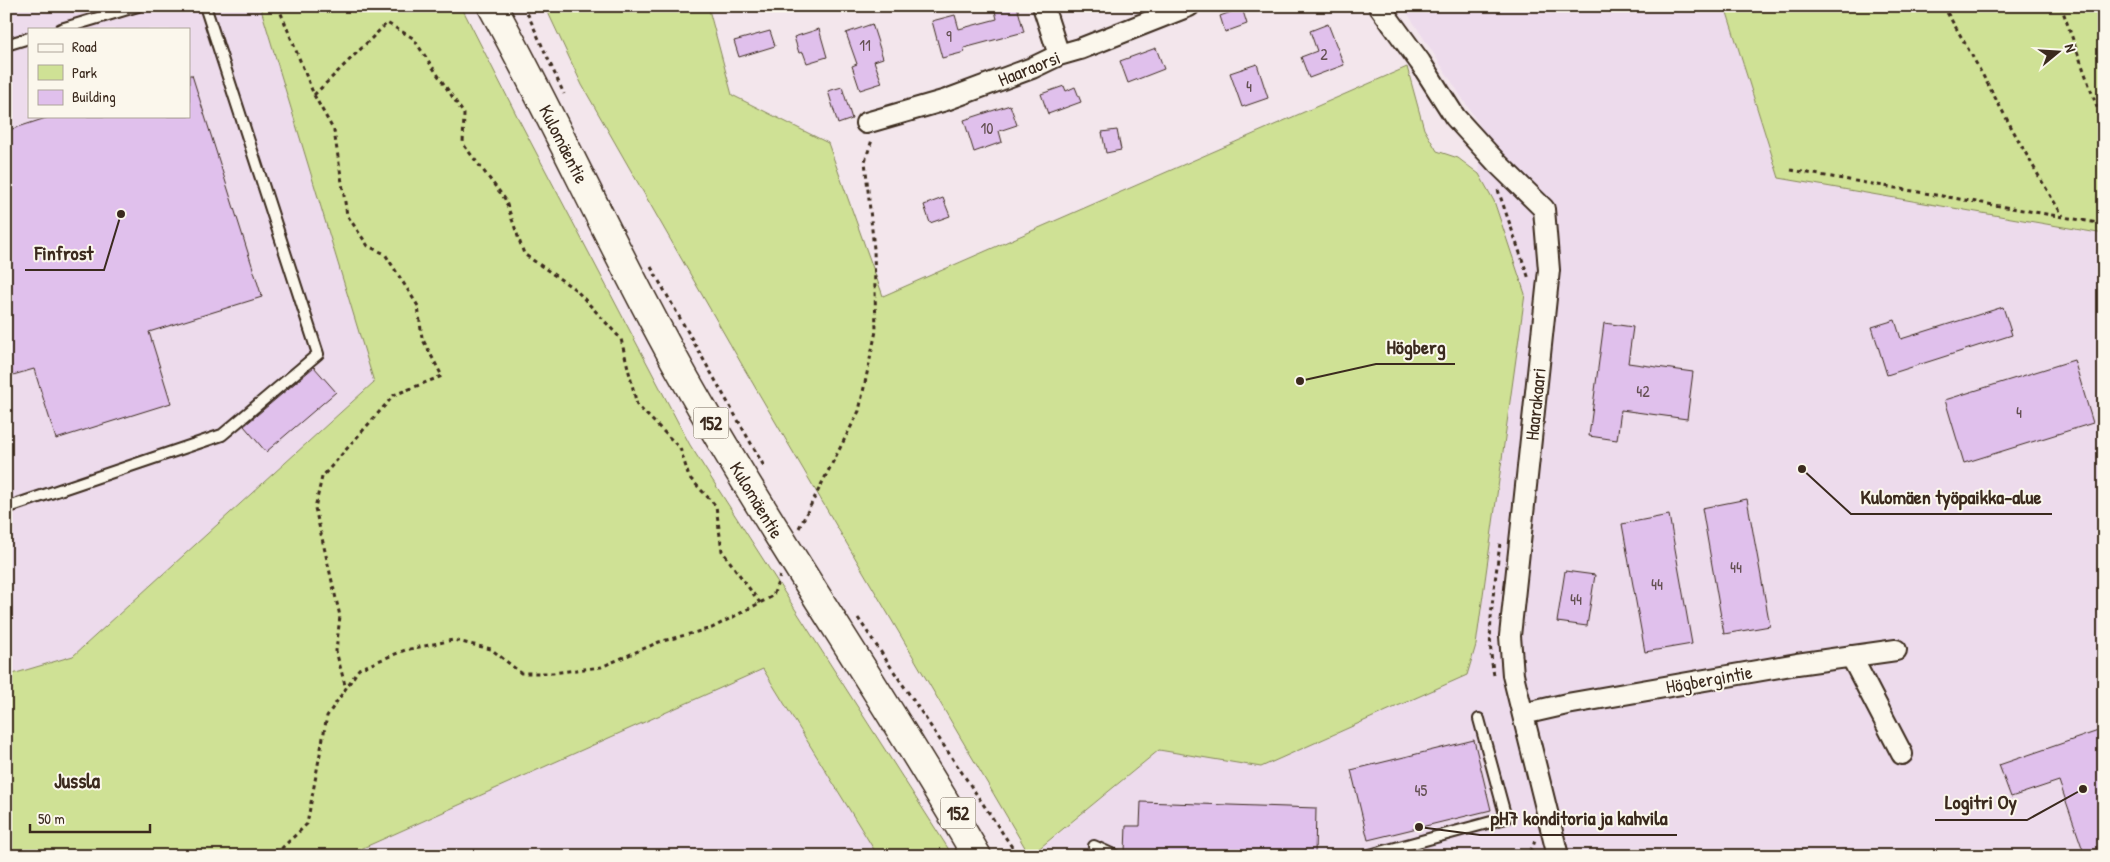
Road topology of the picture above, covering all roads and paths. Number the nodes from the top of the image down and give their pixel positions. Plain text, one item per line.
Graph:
1 (138, 6) edge
2 (205, 6) edge
3 (278, 6) edge
4 (492, 6) edge
5 (500, 6) edge
6 (524, 6) edge
7 (1043, 6) edge
8 (1189, 6) edge
9 (1379, 6) edge
10 (1943, 6) edge
11 (2061, 6) edge
12 (64, 28) edge
13 (28, 38) edge
14 (6, 45) edge
15 (1059, 55) junction
16 (522, 61) junction
17 (314, 95) junction
18 (565, 95) dead end
19 (872, 122) joint
20 (2104, 128) edge
21 (1790, 170) dead end
22 (2064, 217) junction
23 (2104, 224) edge
24 (647, 259) dead end
25 (769, 476) dead end
26 (6, 508) edge
27 (794, 520) dead end
28 (799, 529) junction
29 (803, 536) dead end
30 (773, 596) dead end
31 (760, 603) junction
32 (858, 618) dead end
33 (1896, 650) dead end
34 (1851, 656) junction
35 (346, 689) junction
36 (1523, 714) junction
37 (1478, 719) dead end
38 (1902, 754) dead end
39 (927, 769) junction
40 (1094, 846) dead end
41 (267, 856) edge
42 (976, 856) edge
43 (990, 856) edge
44 (1018, 856) edge
45 (1116, 856) edge
46 (1366, 856) edge
47 (1558, 856) edge

1 - 12 lane
2 - 26 lane
3 - 17 path
4 - 16 main road, Kulomäentie / 152
5 - 16 main road, Kulomäentie / 152
6 - 18 path
7 - 15 street
8 - 15 street, Haaraorsi
9 - 36 street, Haarakaari
10 - 22 path
11 - 20 path
13 - 14 lane
15 - 19 street, Haaraorsi
16 - 39 main road, Kulomäentie / 152
17 - 31 path
17 - 35 path
19 - 28 path
21 - 22 path
22 - 23 path
24 - 25 path
27 - 28 path
28 - 29 path
30 - 31 path
31 - 35 path
32 - 44 path
33 - 34 street, Högbergintie
34 - 36 street, Högbergintie
34 - 38 street
35 - 41 path
36 - 47 street, Haarakaari
37 - 46 lane
39 - 42 main road, Kulomäentie / 152
39 - 43 main road, Kulomäentie / 152
40 - 45 lane

